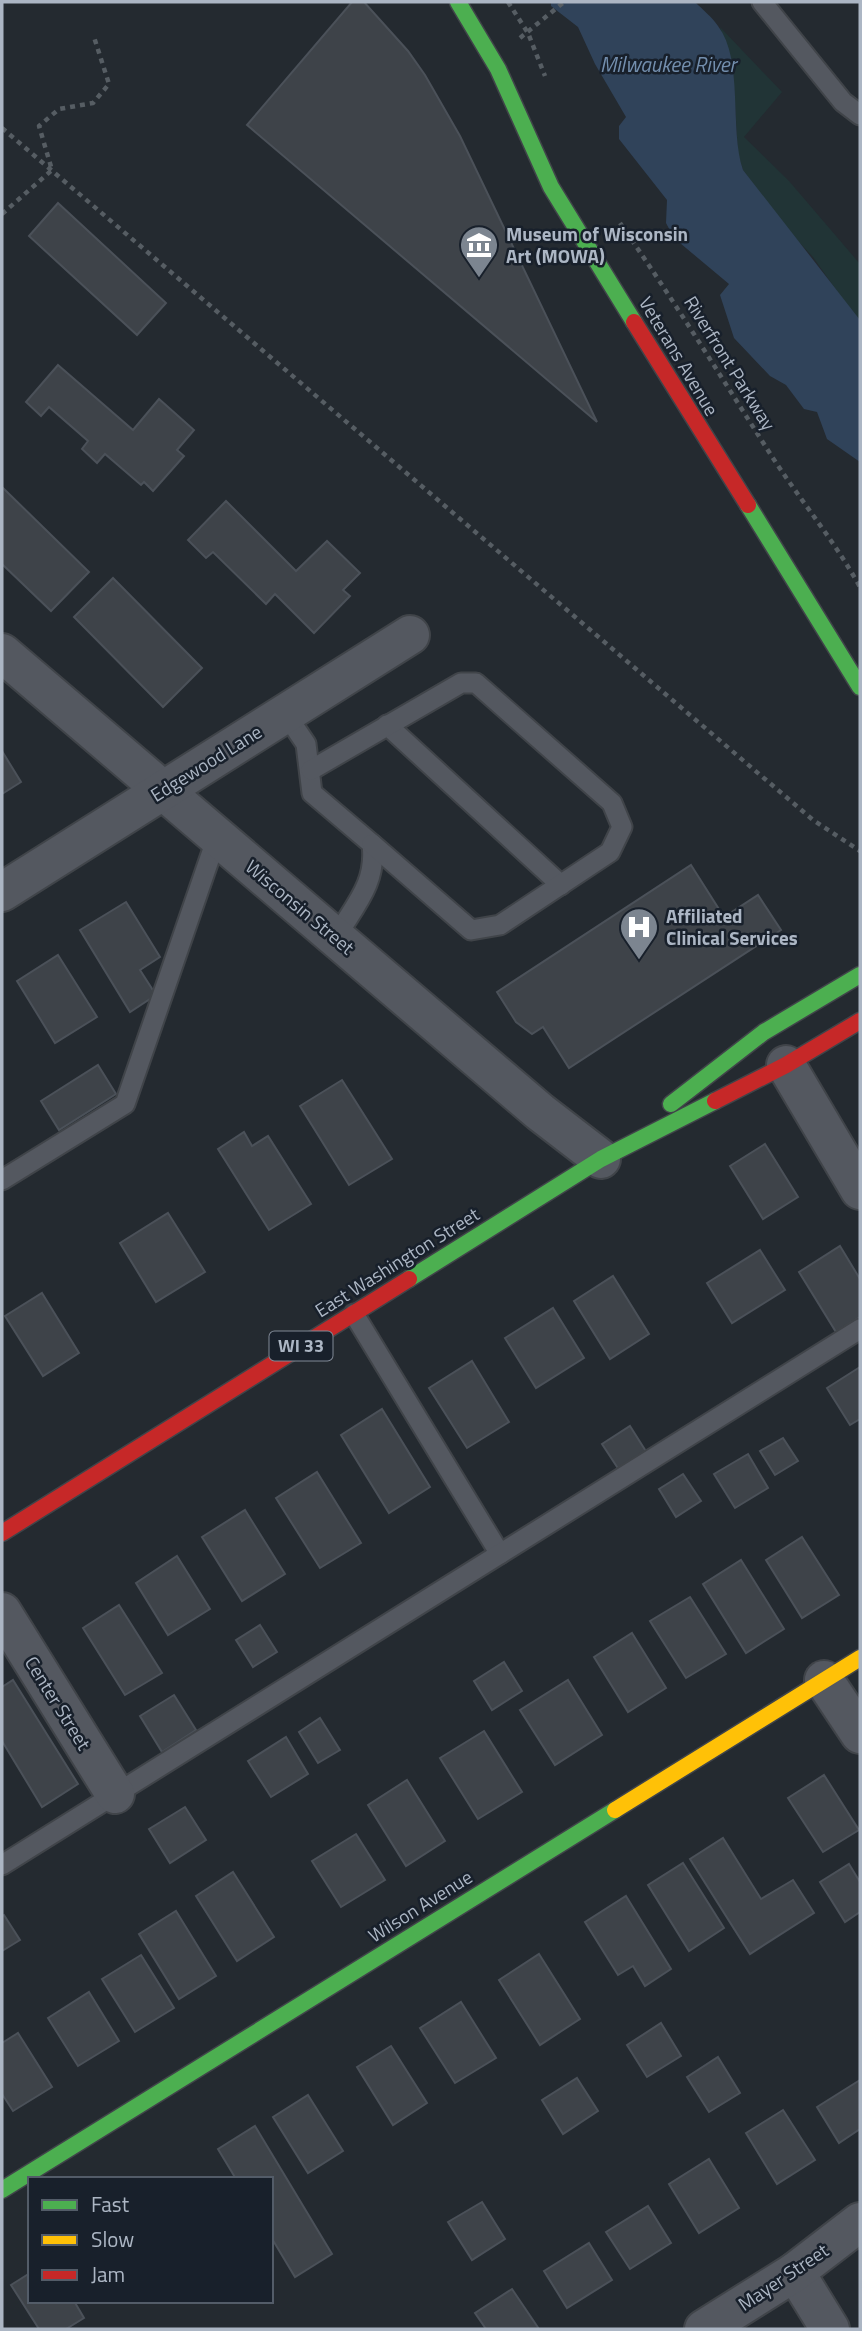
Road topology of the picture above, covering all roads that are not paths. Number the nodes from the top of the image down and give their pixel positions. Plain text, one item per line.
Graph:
1 (458, 2) edge
2 (762, 2) edge
3 (860, 116) edge
4 (410, 635) dead end
5 (2, 653) edge
6 (860, 687) edge
7 (285, 713) junction
8 (387, 726) junction
9 (311, 770) junction
10 (162, 791) junction
11 (217, 837) junction
12 (372, 844) junction
13 (561, 885) junction
14 (2, 892) edge
15 (336, 937) junction
16 (860, 975) edge
17 (860, 1021) edge
18 (786, 1065) junction
19 (601, 1158) junction
20 (2, 1180) edge
21 (860, 1190) edge
22 (354, 1314) junction
23 (860, 1329) edge
24 (2, 1533) edge
25 (500, 1555) junction
26 (2, 1612) edge
27 (860, 1658) edge
28 (824, 1680) junction
29 (860, 1734) edge
30 (115, 1794) junction
31 (2, 1865) edge
32 (2, 2190) edge
33 (860, 2222) edge
34 (795, 2272) junction
35 (704, 2329) edge
36 (830, 2329) edge

1 - 6 street, Veterans Avenue
2 - 3 lane
4 - 7 street, Edgewood Lane
5 - 10 street, Wisconsin Street
7 - 9 lane
7 - 10 street, Edgewood Lane
8 - 9 lane
8 - 13 lane
8 - 13 lane
9 - 12 lane
10 - 11 street, Wisconsin Street
10 - 14 street, Edgewood Lane
11 - 15 street, Wisconsin Street
11 - 20 lane
12 - 13 lane
12 - 15 lane
15 - 19 street, Wisconsin Street
16 - 19 street, East Washington Street / WI 33
17 - 18 street, East Washington Street / WI 33
18 - 19 street, East Washington Street / WI 33
18 - 21 street
19 - 22 street, East Washington Street / WI 33
22 - 24 street, East Washington Street / WI 33
22 - 25 lane
23 - 25 lane
25 - 30 lane
26 - 30 street, Center Street
27 - 28 street, Wilson Avenue
28 - 29 street
28 - 32 street, Wilson Avenue
30 - 31 lane
33 - 34 street, Mayer Street
34 - 35 street, Mayer Street
34 - 36 street

